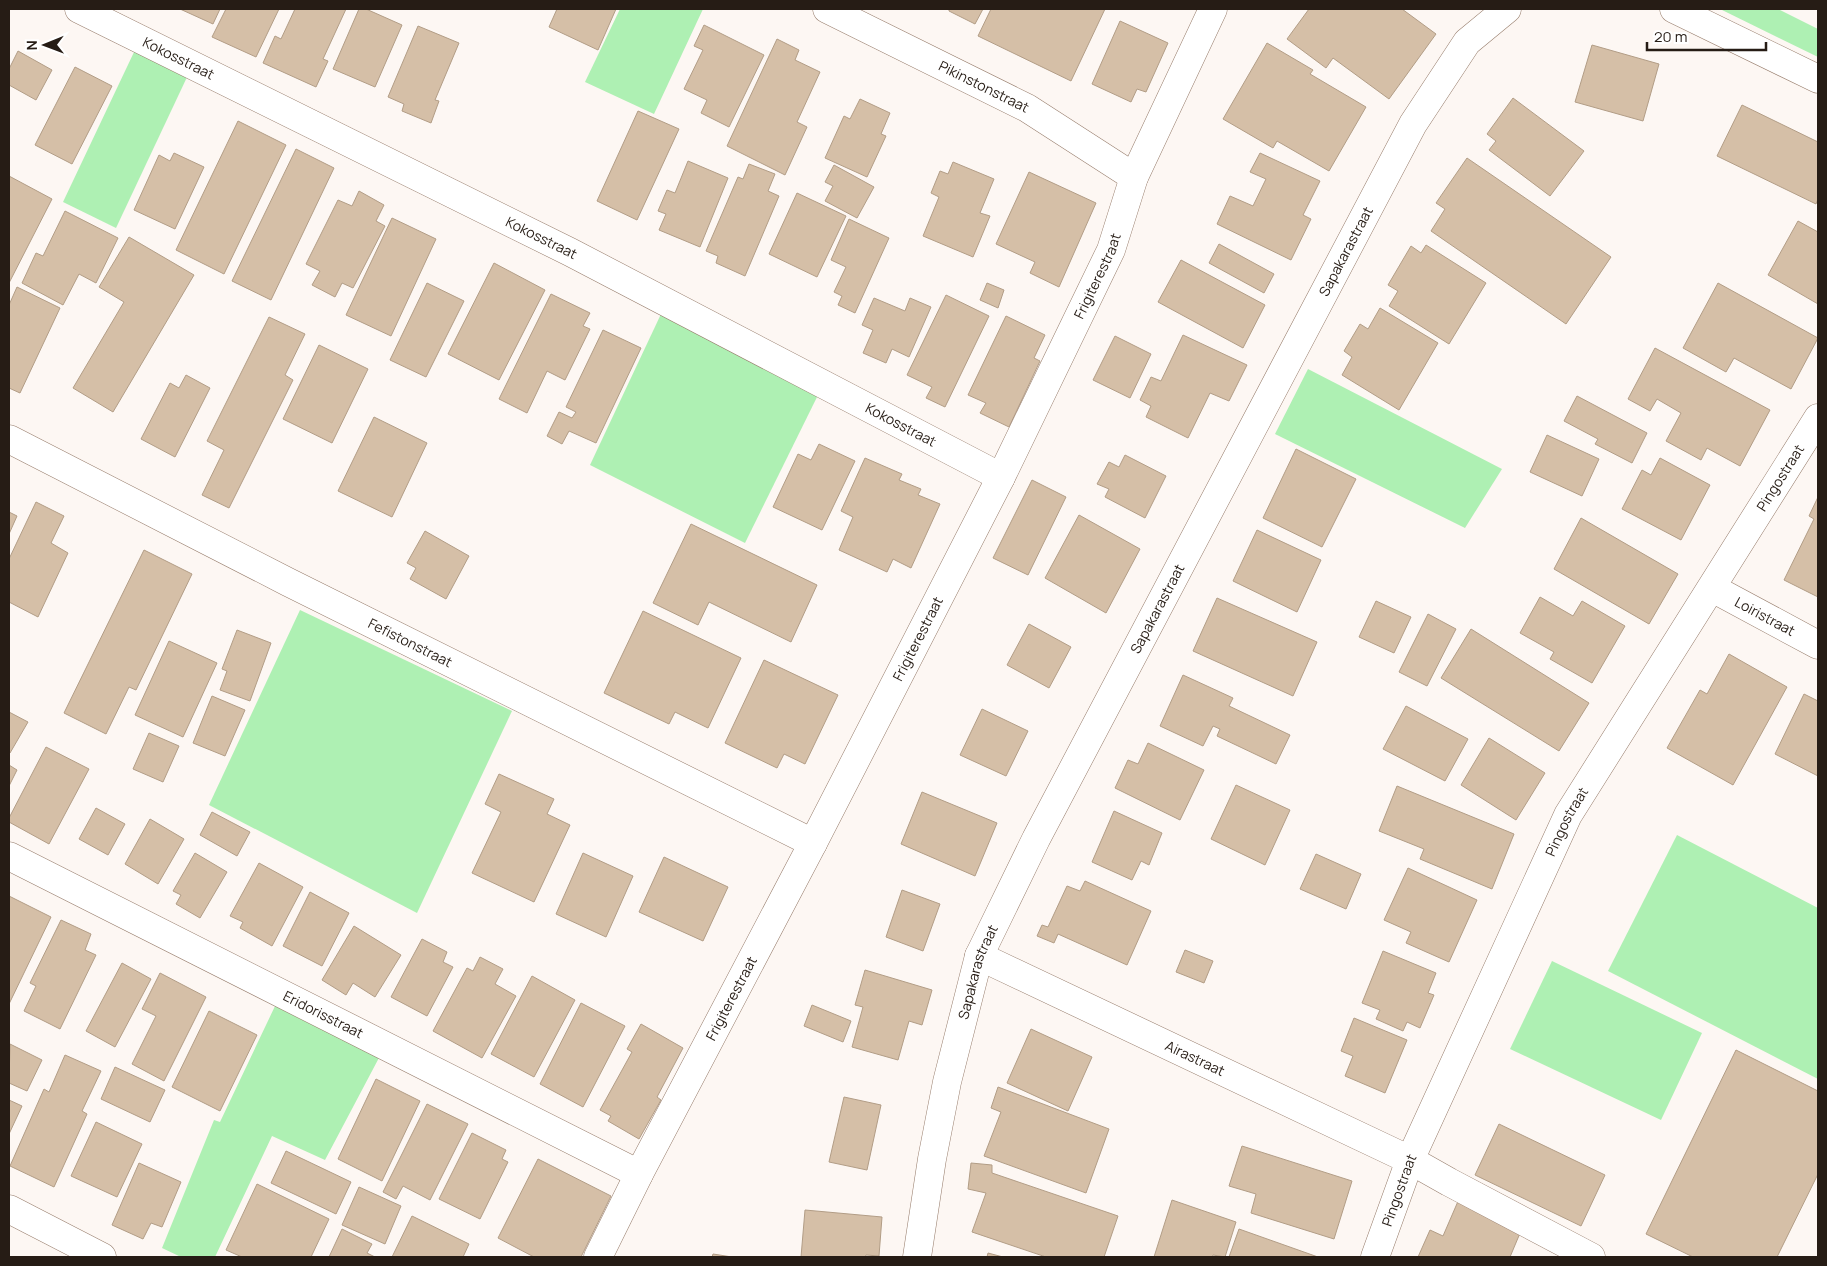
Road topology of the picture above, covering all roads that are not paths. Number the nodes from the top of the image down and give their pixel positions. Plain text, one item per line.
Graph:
1 (78, 9) edge
2 (827, 9) edge
3 (1214, 9) edge
4 (1507, 9) edge
5 (1674, 9) edge
6 (1818, 79) edge
7 (1134, 177) junction
8 (1818, 418) edge
9 (9, 438) edge
10 (1001, 477) junction
11 (1712, 588) junction
12 (1818, 645) edge
13 (813, 843) junction
14 (9, 856) edge
15 (980, 956) junction
16 (1410, 1160) junction
17 (639, 1174) junction
18 (9, 1209) edge
19 (102, 1257) edge
20 (598, 1257) edge
21 (917, 1257) edge
22 (1375, 1257) edge
23 (1591, 1257) edge

1 - 10 street, Kokosstraat
2 - 7 street, Pikinstonstraat
3 - 7 street, Frigiterestraat
4 - 15 street, Sapakarastraat
5 - 6 street
7 - 10 street, Frigiterestraat
8 - 11 street, Pingostraat
9 - 13 street, Fefistonstraat
10 - 13 street, Frigiterestraat
11 - 12 street, Loiristraat
11 - 16 street, Pingostraat
13 - 17 street, Frigiterestraat
14 - 17 street, Eridorisstraat
15 - 16 street, Airastraat
15 - 21 street, Sapakarastraat
16 - 22 street, Pingostraat
16 - 23 street, Airastraat
17 - 20 street, Frigiterestraat
18 - 19 street

